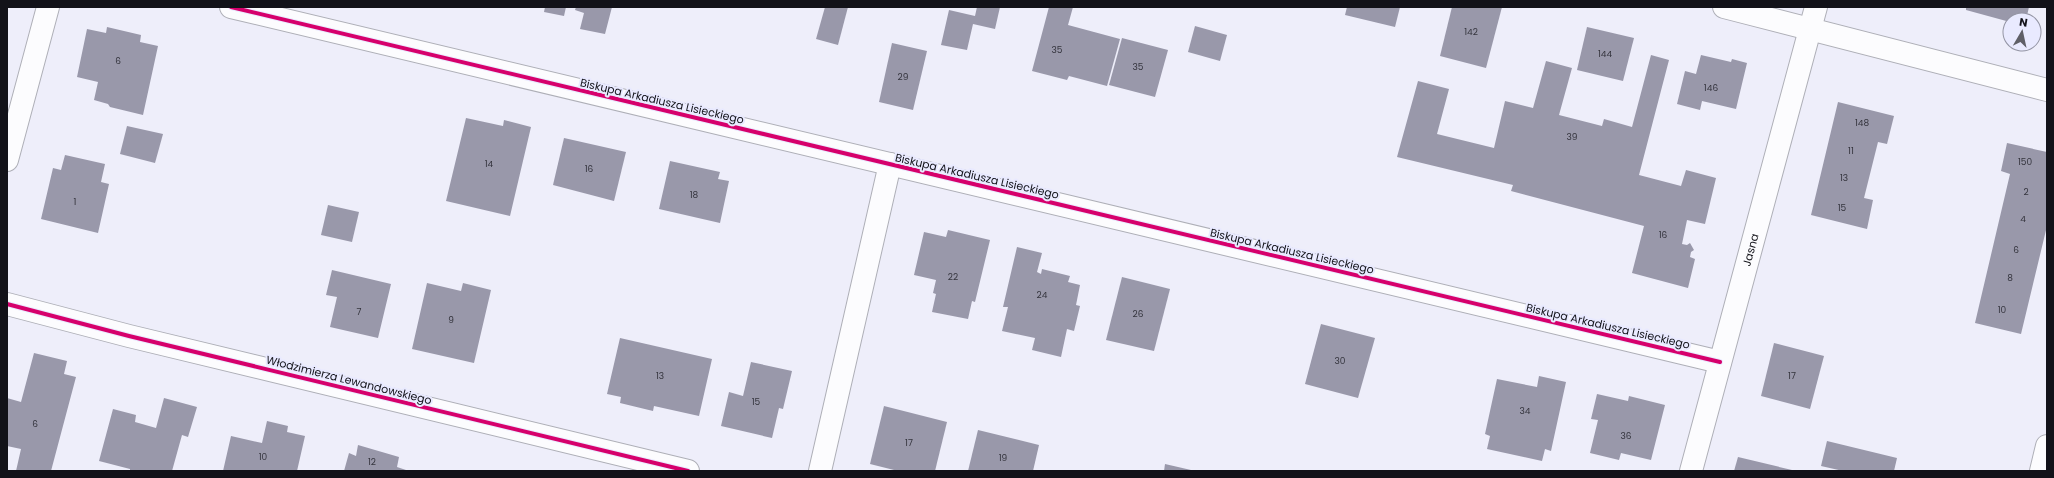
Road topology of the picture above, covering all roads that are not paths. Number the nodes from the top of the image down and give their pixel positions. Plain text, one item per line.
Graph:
1 (48, 7) edge
2 (231, 7) edge
3 (1724, 7) edge
4 (1816, 7) edge
5 (1810, 28) junction
6 (2047, 90) edge
7 (7, 160) edge
8 (890, 164) junction
9 (7, 304) edge
10 (1720, 362) junction
11 (2047, 446) edge
12 (688, 471) edge
13 (820, 471) edge
14 (1691, 471) edge
15 (2041, 471) edge

1 - 7 street
2 - 8 street, Biskupa Arkadiusza Lisieckiego
3 - 5 street
4 - 5 street, Jasna
5 - 6 street
5 - 10 street, Jasna
8 - 10 street, Biskupa Arkadiusza Lisieckiego
8 - 13 street
9 - 12 street, Włodzimierza Lewandowskiego
10 - 14 street, Jasna
11 - 15 street

